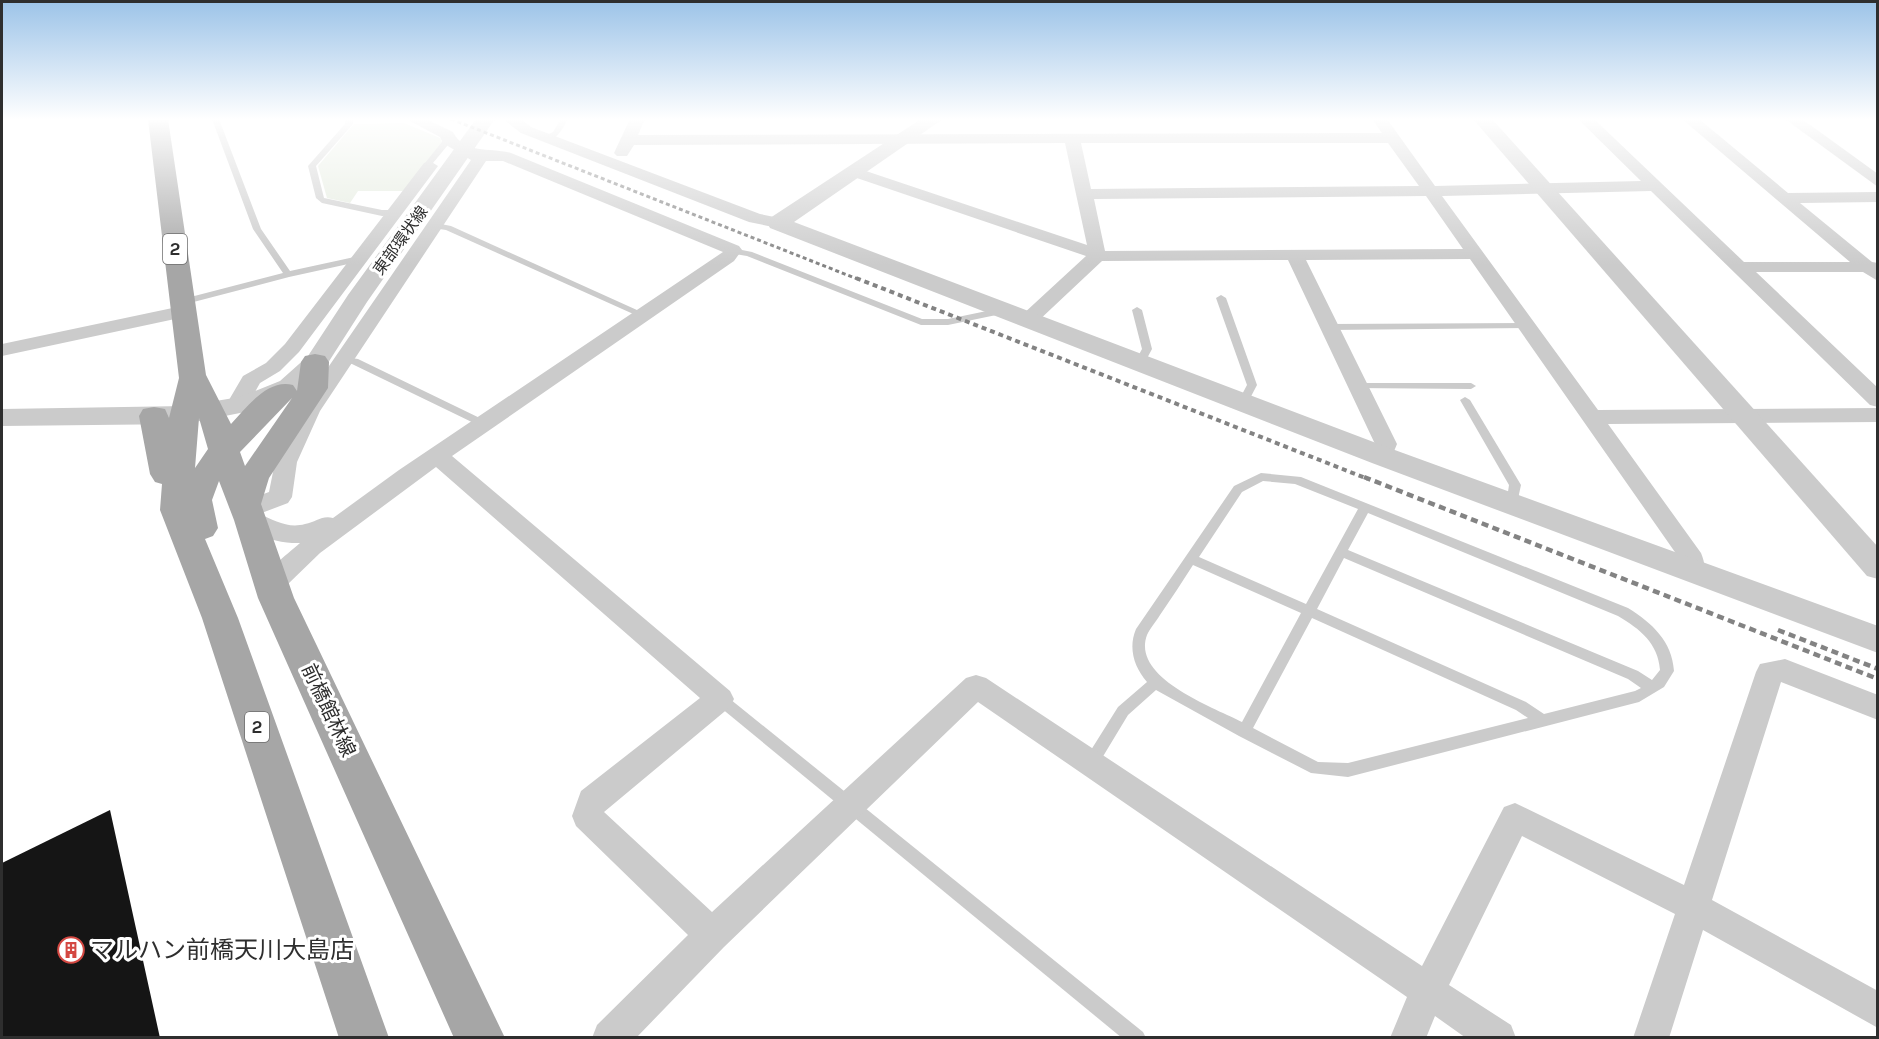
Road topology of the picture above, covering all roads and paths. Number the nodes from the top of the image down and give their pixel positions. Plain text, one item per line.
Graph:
1 (164, 167) edge
2 (233, 167) edge
3 (312, 167) edge
4 (429, 167) edge
5 (452, 167) edge
6 (473, 167) edge
7 (534, 167) edge
8 (625, 167) edge
9 (861, 167) edge
10 (1079, 167) edge
11 (1414, 167) edge
12 (1523, 167) edge
13 (1635, 167) edge
14 (1747, 167) edge
15 (1858, 167) edge
16 (854, 172) junction
17 (1878, 182) edge
18 (1654, 186) junction
19 (1542, 189) junction
20 (1432, 192) junction
21 (1086, 194) junction
22 (1878, 197) edge
23 (1784, 198) junction
24 (394, 213) junction
25 (778, 223) junction
26 (435, 226) junction
27 (732, 251) junction
28 (1096, 254) junction
29 (1476, 254) junction
30 (1294, 255) junction
31 (359, 259) junction
32 (1739, 267) junction
33 (1874, 270) edge
34 (288, 274) junction
35 (1221, 298) dead end
36 (182, 307) junction
37 (1137, 310) dead end
38 (643, 315) junction
39 (1018, 315) junction
40 (1527, 326) junction
41 (1329, 327) junction
42 (2, 350) edge
43 (329, 361) junction
44 (1140, 362) junction
45 (1358, 386) junction
46 (1472, 386) dead end
47 (283, 390) junction
48 (1465, 400) dead end
49 (1878, 400) edge
50 (1243, 402) junction
51 (197, 412) junction
52 (1878, 415) edge
53 (1745, 416) junction
54 (1593, 417) junction
55 (2, 418) edge
56 (484, 424) junction
57 (224, 452) junction
58 (1382, 456) junction
59 (436, 458) junction
60 (371, 502) junction
61 (1512, 505) junction
62 (1365, 508) junction
63 (248, 511) junction
64 (1341, 552) junction
65 (1192, 559) junction
66 (1874, 561) edge
67 (1692, 572) junction
68 (276, 598) junction
69 (1308, 611) junction
70 (220, 618) junction
71 (1878, 640) edge
72 (1155, 682) junction
73 (1652, 688) junction
74 (720, 699) junction
75 (1878, 708) edge
76 (1542, 720) junction
77 (1244, 732) junction
78 (1091, 764) junction
79 (851, 806) junction
80 (1692, 906) junction
81 (712, 935) junction
82 (1428, 991) junction
83 (1878, 1011) edge
84 (364, 1038) edge
85 (480, 1038) edge
86 (610, 1038) edge
87 (1137, 1038) edge
88 (1408, 1038) edge
89 (1498, 1038) edge
90 (1651, 1038) edge

1 - 36 main road, 前橋館林線 / 2
2 - 34 lane
3 - 24 lane
4 - 24 street
5 - 43 street, 東部環状線
6 - 26 street
7 - 27 street
8 - 25 street
9 - 16 street
10 - 21 street
11 - 20 street
12 - 19 street
13 - 18 street
14 - 23 street
15 - 17 street
16 - 25 street
16 - 28 street
18 - 19 street
18 - 32 street
19 - 20 street
19 - 53 street
20 - 21 street
20 - 29 street
21 - 28 street
22 - 23 street
23 - 33 street
24 - 31 street
25 - 39 street
26 - 38 lane
26 - 43 street
27 - 38 street
27 - 39 lane
28 - 30 street
28 - 39 street
29 - 30 street
29 - 40 street
30 - 41 street
31 - 34 lane
31 - 51 street
32 - 33 street
32 - 49 street
34 - 36 lane
35 - 50 lane
36 - 42 street
36 - 51 main road, 前橋館林線 / 2
37 - 44 lane
38 - 56 street
39 - 44 street
40 - 41 lane
40 - 54 street
41 - 45 street
43 - 47 street, 東部環状線
43 - 56 lane
43 - 63 main road
44 - 50 street
45 - 46 lane
45 - 58 street
47 - 51 street, 東部環状線
47 - 57 main road
48 - 61 lane
50 - 58 street
51 - 55 street, 東部環状線
51 - 57 main road, 前橋館林線 / 2
51 - 70 main road, 前橋館林線 / 2
52 - 53 street
53 - 54 street
53 - 66 street
54 - 67 street
56 - 59 street
57 - 63 main road, 前橋館林線 / 2
57 - 70 main road
58 - 61 street
59 - 60 street
59 - 74 street
60 - 63 street
60 - 68 street
61 - 67 street
62 - 64 lane
62 - 65 lane
62 - 73 lane
63 - 68 main road, 前橋館林線 / 2
64 - 69 lane
64 - 73 lane
65 - 69 lane
65 - 72 lane
67 - 71 street
68 - 85 main road, 前橋館林線 / 2
69 - 76 lane
69 - 77 lane
70 - 84 main road, 前橋館林線 / 2
72 - 77 lane
72 - 78 lane
73 - 76 lane
74 - 79 lane
74 - 81 street
75 - 80 street
76 - 77 lane
78 - 79 street
78 - 82 street
79 - 81 street
79 - 87 lane
80 - 82 street
80 - 83 street
80 - 90 street
81 - 86 street
82 - 88 street
82 - 89 street

